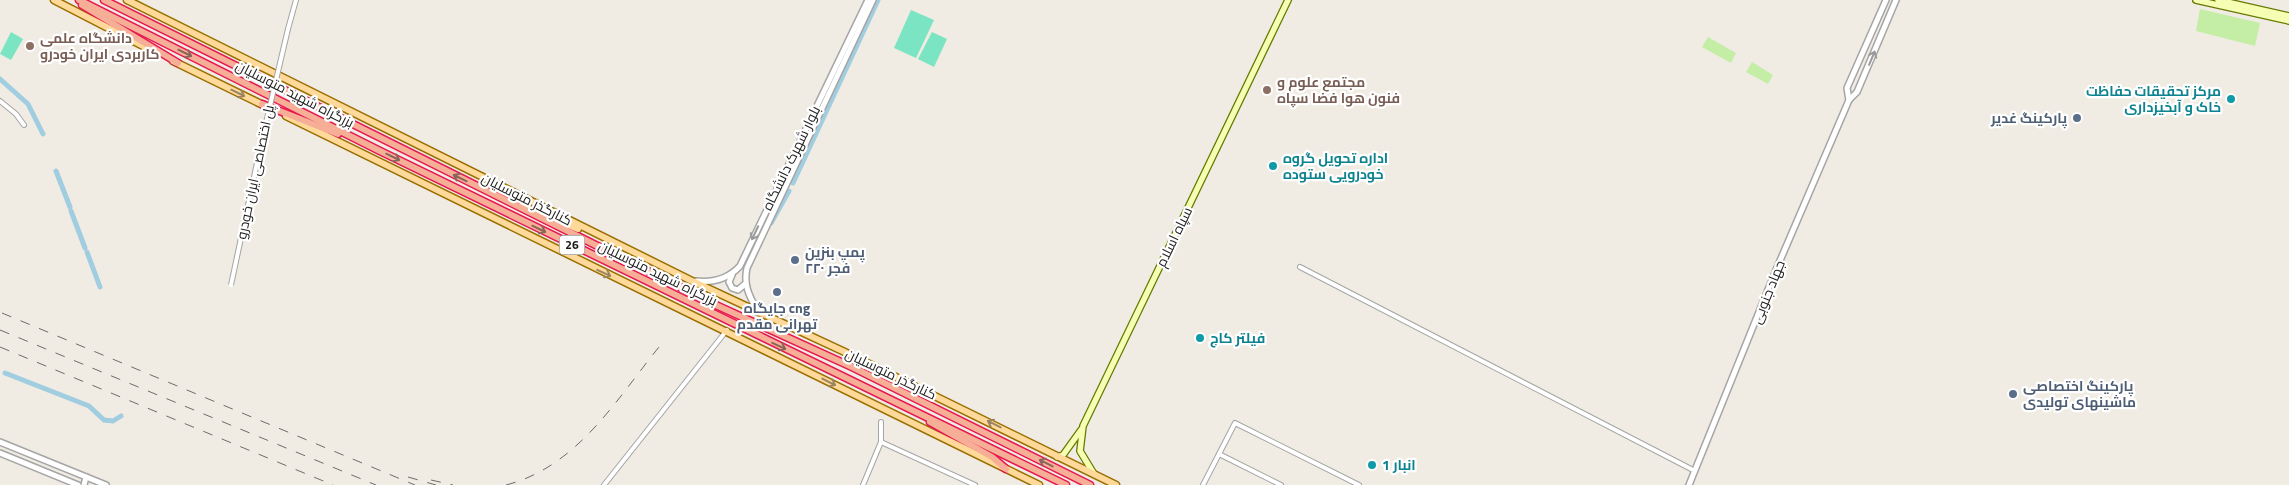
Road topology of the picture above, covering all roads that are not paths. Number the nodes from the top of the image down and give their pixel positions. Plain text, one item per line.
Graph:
1 (54, 0) edge
2 (75, 0) edge
3 (79, 0) edge
4 (104, 0) edge
5 (113, 0) edge
6 (127, 0) edge
7 (296, 0) edge
8 (868, 0) edge
9 (874, 0) edge
10 (1288, 0) edge
11 (1886, 0) edge
12 (1896, 0) edge
13 (2196, 0) edge
14 (2218, 0) edge
15 (2289, 16) edge
16 (2289, 21) edge
17 (153, 25) junction
18 (178, 63) junction
19 (1850, 100) junction
20 (0, 101) edge
21 (262, 104) junction
22 (24, 125) dead end
23 (378, 150) junction
24 (782, 184) junction
25 (501, 198) junction
26 (614, 243) junction
27 (1300, 267) dead end
28 (733, 274) junction
29 (690, 280) junction
30 (745, 284) junction
31 (231, 285) dead end
32 (759, 314) junction
33 (727, 330) junction
34 (913, 410) junction
35 (881, 422) dead end
36 (1083, 426) junction
37 (0, 442) edge
38 (881, 442) junction
39 (0, 453) edge
40 (1219, 454) junction
41 (35, 456) junction
42 (1057, 456) junction
43 (32, 466) junction
44 (1006, 469) junction
45 (1695, 471) junction
46 (1094, 474) junction
47 (86, 477) junction
48 (970, 484) edge
49 (78, 485) edge
50 (84, 485) edge
51 (106, 485) edge
52 (604, 485) edge
53 (863, 485) edge
54 (976, 485) edge
55 (1039, 485) edge
56 (1066, 485) edge
57 (1090, 485) edge
58 (1116, 485) edge
59 (1203, 485) edge
60 (1282, 485) edge
61 (1359, 485) edge
62 (1689, 485) edge

1 - 18 main road
2 - 18 highway
3 -> 23 highway, بزرگراه شهید متوسلیان / 26
4 - 17 highway, بزرگراه شهید متوسلیان
5 - 17 highway
6 - 26 main road, کنارگذر متوسلیان
7 - 31 street, پل اختصاصی ایران خودرو, bridge
8 - 24 street, بلوار شهرک دانشگاه
9 - 24 street, بلوار شهرک دانشگاه
10 - 36 main road, سپاه اسلام
11 - 19 street, جهاد جنوبی
19 -> 12 street, جهاد جنوبی
13 - 16 main road
14 - 15 main road
25 -> 17 highway, بزرگراه شهید متوسلیان
18 -> 21 main road
19 - 45 street, جهاد جنوبی
20 - 22 street
21 - 23 highway
21 -> 33 main road
23 -> 34 highway, بزرگراه شهید متوسلیان / 26
24 -> 28 street, بلوار شهرک دانشگاه
24 - 30 street, بلوار شهرک دانشگاه
25 - 26 main road
57 -> 25 highway, بزرگراه شهید متوسلیان
26 - 29 main road, کنارگذر متوسلیان
27 - 45 street
28 - 29 street
28 - 30 street
29 - 32 main road, کنارگذر متوسلیان
30 - 32 street
42 -> 32 main road, کنارگذر متوسلیان
33 -> 44 main road
33 - 52 street
34 - 44 highway
34 - 56 highway, بزرگراه شهید متوسلیان / 26
35 - 38 street
36 - 42 main road
36 - 46 main road, سپاه اسلام
37 - 41 street
38 - 48 street
38 - 53 street
39 - 43 street
40 - 59 street
40 - 60 street
40 - 61 street
41 - 43 street
41 - 47 street
42 - 46 main road, کنارگذر متوسلیان
43 - 49 street
44 - 55 main road
45 - 62 street, جهاد جنوبی
46 - 58 main road, کنارگذر متوسلیان
47 - 50 street
47 - 51 street
48 - 54 street

